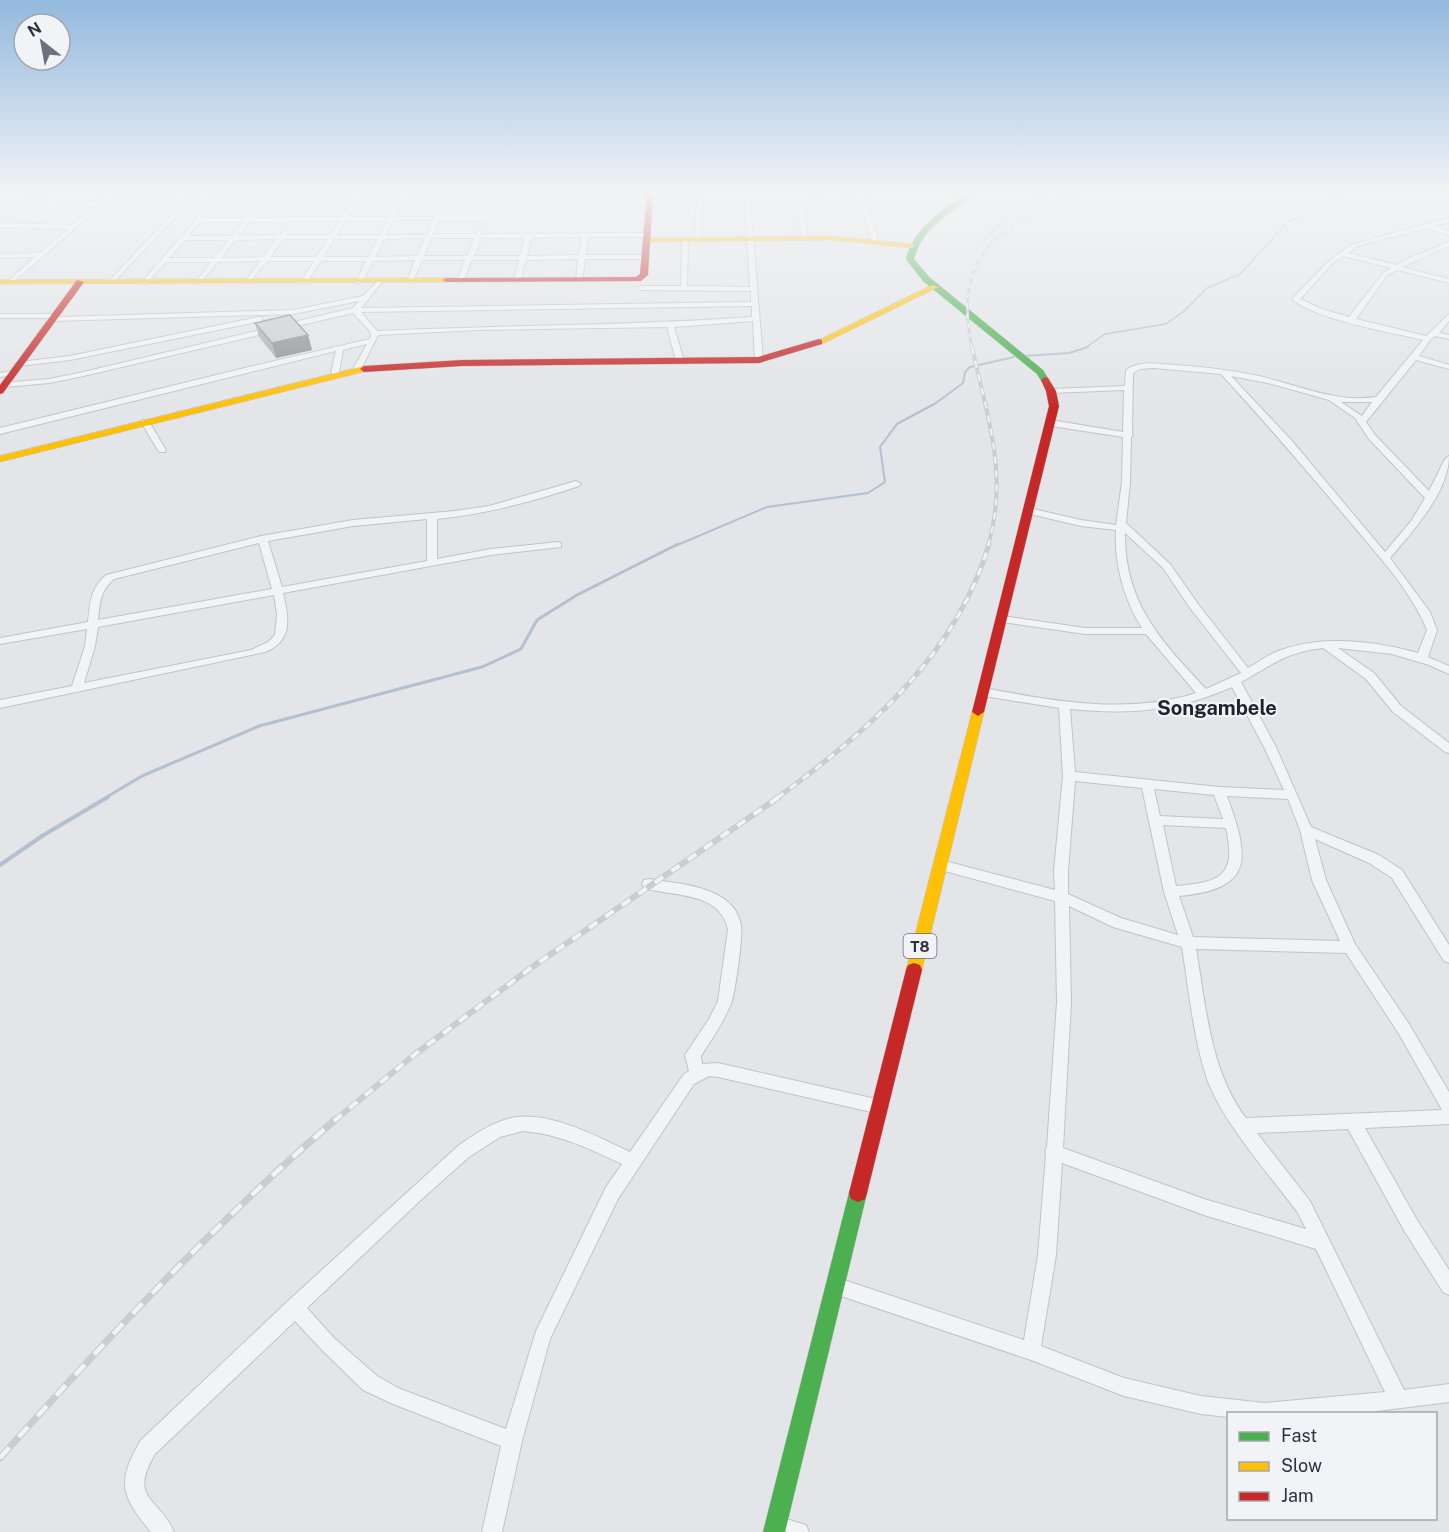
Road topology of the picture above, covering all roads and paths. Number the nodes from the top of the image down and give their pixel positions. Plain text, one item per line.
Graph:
1 (28, 264) edge
2 (128, 264) edge
3 (160, 264) edge
4 (213, 264) edge
5 (263, 264) edge
6 (315, 264) edge
7 (367, 264) edge
8 (418, 264) edge
9 (468, 264) edge
10 (521, 264) edge
11 (580, 264) edge
12 (645, 264) edge
13 (688, 264) edge
14 (752, 264) edge
15 (912, 264) edge
16 (1329, 264) edge
17 (1386, 264) edge
18 (1401, 264) edge
19 (1396, 267) junction
20 (579, 279) junction
21 (410, 280) junction
22 (460, 281) junction
23 (517, 281) junction
24 (1449, 281) edge
25 (5, 282) edge
26 (80, 282) junction
27 (111, 282) junction
28 (199, 282) junction
29 (248, 282) junction
30 (304, 282) junction
31 (359, 282) junction
32 (379, 282) junction
33 (144, 283) junction
34 (640, 283) junction
35 (935, 287) junction
36 (684, 288) junction
37 (753, 289) junction
38 (364, 298) junction
39 (753, 304) junction
40 (636, 305) junction
41 (355, 310) junction
42 (293, 312) junction
43 (0, 316) edge
44 (1449, 316) edge
45 (55, 317) junction
46 (755, 319) junction
47 (1352, 319) junction
48 (670, 325) junction
49 (1431, 336) junction
50 (373, 337) junction
51 (1449, 338) edge
52 (340, 348) junction
53 (1417, 358) junction
54 (759, 360) junction
55 (680, 361) junction
56 (1449, 367) edge
57 (357, 369) junction
58 (1223, 372) junction
59 (335, 373) junction
60 (7, 377) edge
61 (1127, 388) junction
62 (1051, 391) junction
63 (1325, 396) junction
64 (1378, 399) junction
65 (1362, 421) junction
66 (145, 422) junction
67 (1051, 423) junction
68 (0, 431) edge
69 (1129, 435) junction
70 (162, 450) dead end
71 (0, 459) edge
72 (1449, 459) edge
73 (576, 483) dead end
74 (1430, 498) junction
75 (1029, 511) junction
76 (432, 516) junction
77 (1121, 526) junction
78 (262, 539) junction
79 (558, 545) dead end
80 (1385, 558) junction
81 (432, 564) junction
82 (276, 590) junction
83 (1002, 619) junction
84 (93, 623) junction
85 (1149, 631) junction
86 (0, 641) edge
87 (1327, 646) junction
88 (1422, 657) junction
89 (1449, 670) edge
90 (1241, 678) junction
91 (77, 689) junction
92 (984, 692) junction
93 (1204, 694) junction
94 (0, 704) edge
95 (1064, 704) junction
96 (1449, 749) edge
97 (1069, 776) junction
98 (1147, 783) junction
99 (1219, 791) junction
100 (1292, 795) junction
101 (1154, 820) junction
102 (1230, 824) junction
103 (1306, 830) junction
104 (941, 865) junction
105 (649, 884) dead end
106 (1171, 892) junction
107 (1061, 897) junction
108 (1188, 943) junction
109 (1350, 947) junction
110 (1449, 957) edge
111 (697, 1074) junction
112 (880, 1107) junction
113 (1449, 1107) edge
114 (1449, 1117) edge
115 (1352, 1120) junction
116 (1244, 1126) junction
117 (1053, 1152) junction
118 (633, 1161) junction
119 (1322, 1242) junction
120 (835, 1286) junction
121 (1449, 1286) edge
122 (294, 1307) junction
123 (1031, 1350) junction
124 (1449, 1393) edge
125 (1399, 1400) junction
126 (512, 1441) junction
127 (775, 1529) edge
128 (164, 1532) edge
129 (492, 1532) edge
130 (799, 1532) edge

1 - 25 street
2 - 27 street
3 - 33 street
4 - 28 street
5 - 29 street
6 - 30 street
7 - 31 street
8 - 21 street
9 - 22 street
10 - 23 street
11 - 20 street
12 - 34 main road
13 - 36 street
14 - 37 street
15 - 35 main road
16 - 47 street
17 - 19 street
18 - 19 street
19 - 24 street
19 - 47 street
20 - 23 main road
20 - 34 main road
21 - 22 main road
21 - 32 main road
22 - 23 main road
25 - 26 main road
26 - 27 main road
26 - 45 main road
27 - 33 main road
28 - 29 main road
28 - 33 main road
29 - 30 main road
30 - 31 main road
31 - 32 main road
32 - 38 street
34 - 36 street
34 - 40 street
35 - 54 main road
35 - 62 main road
36 - 37 street
37 - 39 street
38 - 41 street
38 - 42 street
39 - 40 street
39 - 46 street
40 - 41 street
41 - 50 street
41 - 60 street
42 - 45 street
42 - 60 street
43 - 45 street
44 - 49 street
45 - 60 main road
46 - 48 street
46 - 54 street
47 - 49 street
48 - 50 street
48 - 55 street
49 - 51 street
49 - 53 street
50 - 52 street
50 - 57 street
52 - 59 street
52 - 68 street
53 - 56 street
53 - 64 street
54 - 55 main road
55 - 57 main road
57 - 59 main road
58 - 61 street
58 - 63 street
58 - 80 street
59 - 66 main road
61 - 62 street
61 - 69 street
62 - 67 main road, T8
63 - 64 street
63 - 65 street
64 - 65 street
65 - 74 street
66 - 70 street
66 - 71 main road
67 - 69 street
67 - 75 main road, T8
69 - 77 street
72 - 74 street
73 - 76 street
74 - 80 street
75 - 77 street
75 - 83 main road, T8
76 - 78 street
76 - 81 street
77 - 85 street
77 - 90 street
78 - 82 street
78 - 84 street
79 - 81 street
80 - 88 street
81 - 82 street
82 - 84 street
82 - 91 street
83 - 85 street
83 - 92 main road, T8
84 - 86 street
84 - 91 street
85 - 93 street
87 - 88 street
87 - 90 street
87 - 96 street
88 - 89 street
90 - 93 street
90 - 100 street
91 - 94 street
92 - 95 street
92 - 104 main road, T8
93 - 95 street
95 - 97 street
97 - 98 street
97 - 107 street
98 - 99 street
98 - 101 street
99 - 100 street
99 - 102 street
100 - 103 street
101 - 102 street
101 - 106 street
102 - 106 street
103 - 109 street
103 - 110 street
104 - 107 street
104 - 112 main road, T8
105 - 111 street
106 - 108 street
107 - 108 street
107 - 117 street
108 - 109 street
108 - 116 street
109 - 113 street
111 - 112 street
111 - 118 street
112 - 120 main road, T8
114 - 115 street
115 - 116 street
115 - 121 street
116 - 119 street
117 - 119 street
117 - 123 street
118 - 122 street
118 - 126 street
119 - 125 street
120 - 123 street
120 - 127 main road, T8
122 - 126 street
122 - 128 street
123 - 125 street
124 - 125 street
126 - 129 street
127 - 130 street

